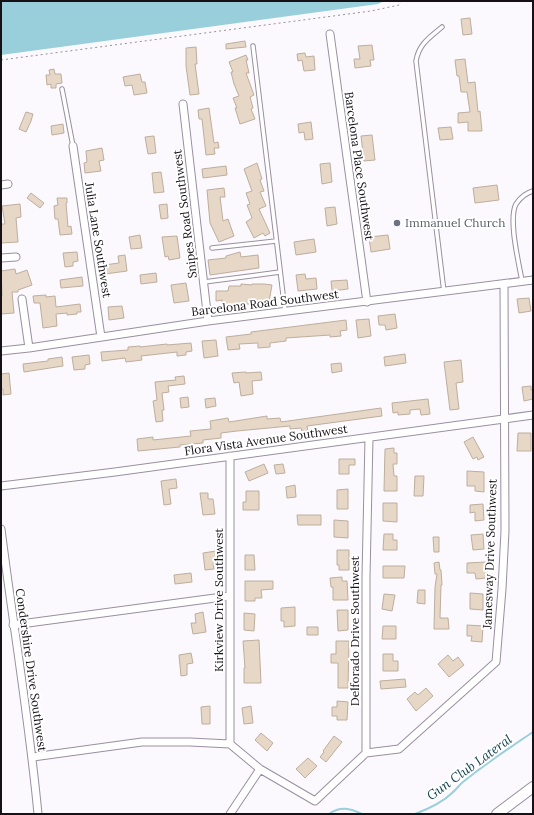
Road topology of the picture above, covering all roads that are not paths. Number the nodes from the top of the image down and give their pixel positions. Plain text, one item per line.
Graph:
1 (442, 27) dead end
2 (330, 34) dead end
3 (253, 46) dead end
4 (62, 89) dead end
5 (183, 104) dead end
6 (72, 146) joint
7 (533, 191) edge
8 (276, 241) junction
9 (212, 248) dead end
10 (16, 257) dead end
11 (1, 258) edge
12 (280, 272) junction
13 (533, 280) edge
14 (522, 281) junction
15 (204, 282) junction
16 (504, 284) junction
17 (444, 292) junction
18 (22, 299) dead end
19 (367, 302) junction
20 (285, 312) junction
21 (208, 322) junction
22 (101, 337) junction
23 (29, 348) junction
24 (1, 351) edge
25 (533, 415) edge
26 (504, 419) junction
27 (370, 438) junction
28 (230, 456) junction
29 (1, 486) edge
30 (1, 529) edge
31 (230, 596) junction
32 (13, 625) junction
33 (230, 744) junction
34 (366, 753) junction
35 (32, 757) junction
36 (260, 769) junction
37 (533, 787) edge
38 (38, 814) edge
39 (230, 814) edge
40 (497, 814) edge

1 - 17 lane
2 - 19 street, Barcelona Place Southwest
3 - 8 lane
4 - 6 lane
5 - 15 street, Snipes Road Southwest
6 - 22 street, Julia Lane Southwest
7 - 14 lane
8 - 9 lane
8 - 12 lane
10 - 11 street
12 - 15 lane
12 - 20 lane
13 - 14 street, Barcelona Road Southwest
14 - 16 street, Barcelona Road Southwest
15 - 21 street, Snipes Road Southwest
16 - 17 street, Barcelona Road Southwest
16 - 26 street, Jamesway Drive Southwest
17 - 19 street, Barcelona Road Southwest
18 - 23 street
19 - 20 street, Barcelona Road Southwest
20 - 21 street, Barcelona Road Southwest
21 - 22 street, Barcelona Road Southwest
22 - 23 street, Barcelona Road Southwest
23 - 24 street, Barcelona Road Southwest
25 - 26 street, Flora Vista Avenue Southwest
26 - 27 street, Flora Vista Avenue Southwest
26 - 34 street, Jamesway Drive Southwest
27 - 28 street, Flora Vista Avenue Southwest
27 - 34 street, Delforado Drive Southwest
28 - 29 street, Flora Vista Avenue Southwest
28 - 31 street, Kirkview Drive Southwest
30 - 32 street, Condershire Drive Southwest
31 - 32 street
31 - 33 street, Kirkview Drive Southwest
32 - 35 street, Condershire Drive Southwest
33 - 35 street
33 - 36 street
34 - 36 street
35 - 38 street, Condershire Drive Southwest
36 - 39 street
37 - 40 main road

